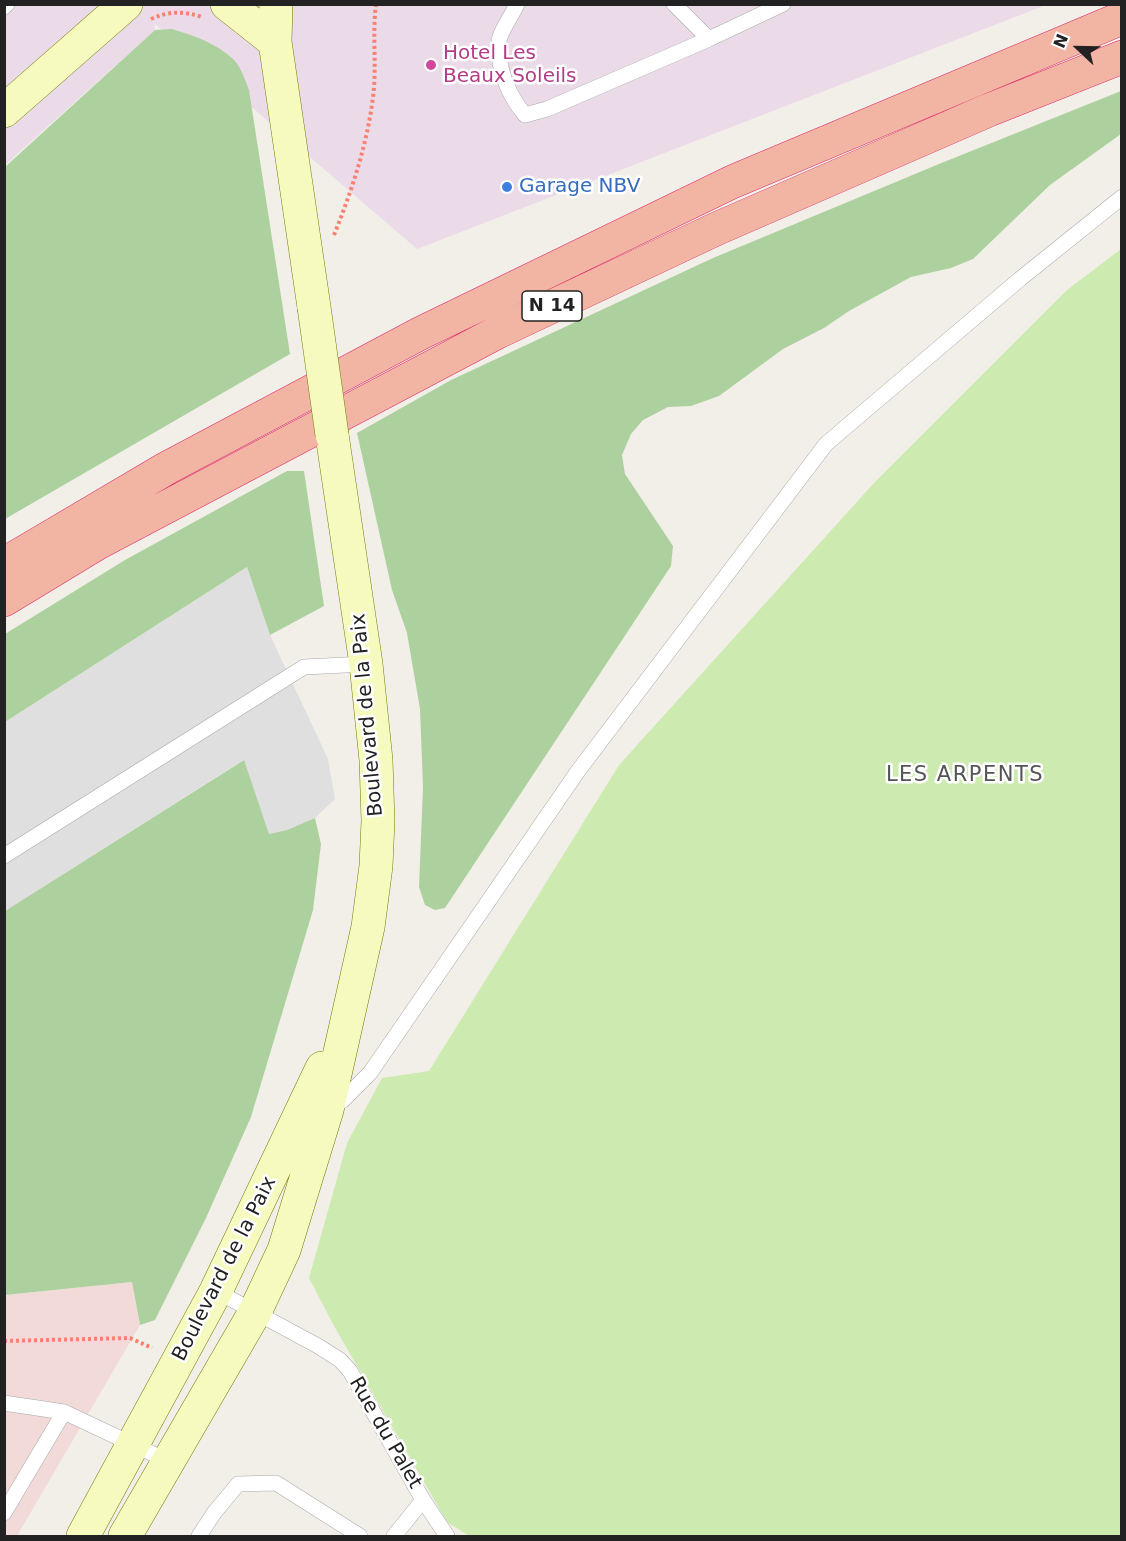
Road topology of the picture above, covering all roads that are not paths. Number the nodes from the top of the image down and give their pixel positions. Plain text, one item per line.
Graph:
1 (276, 4) edge
2 (518, 4) edge
3 (674, 4) edge
4 (783, 4) edge
5 (217, 11) edge
6 (137, 13) edge
7 (1122, 18) edge
8 (709, 39) junction
9 (275, 42) junction
10 (1122, 57) edge
11 (4, 111) edge
12 (1122, 197) edge
13 (4, 564) edge
14 (4, 600) edge
15 (366, 664) junction
16 (4, 856) edge
17 (352, 994) junction
18 (327, 1110) junction
19 (293, 1132) junction
20 (216, 1291) junction
21 (255, 1312) junction
22 (4, 1403) edge
23 (64, 1412) junction
24 (134, 1444) junction
25 (168, 1461) junction
26 (423, 1500) junction
27 (4, 1513) edge
28 (83, 1536) edge
29 (125, 1536) edge
30 (199, 1536) edge
31 (360, 1536) edge
32 (394, 1536) edge
33 (447, 1536) edge

1 - 9 main road, Boulevard de la Paix
2 - 8 lane
3 - 8 lane
4 - 8 lane
5 - 9 main road
6 - 11 main road
7 - 13 highway, N 14
9 - 15 main road, Boulevard de la Paix, bridge
10 - 14 highway, N 14
12 - 18 lane
15 - 16 lane
15 - 17 main road, Boulevard de la Paix
17 - 18 main road, Boulevard de la Paix
17 - 19 main road, Boulevard de la Paix
18 - 19 lane
18 - 21 main road, Boulevard de la Paix
19 - 20 main road, Boulevard de la Paix
20 - 21 lane, Rue du Palet
20 - 24 main road, Boulevard de la Paix
21 - 25 main road, Boulevard de la Paix
21 - 26 lane, Rue du Palet
22 - 23 lane
23 - 24 lane
23 - 27 lane
24 - 25 lane
24 - 28 main road, Boulevard de la Paix
25 - 29 main road, Boulevard de la Paix
26 - 32 lane
26 - 33 lane, Rue du Palet
30 - 31 lane

